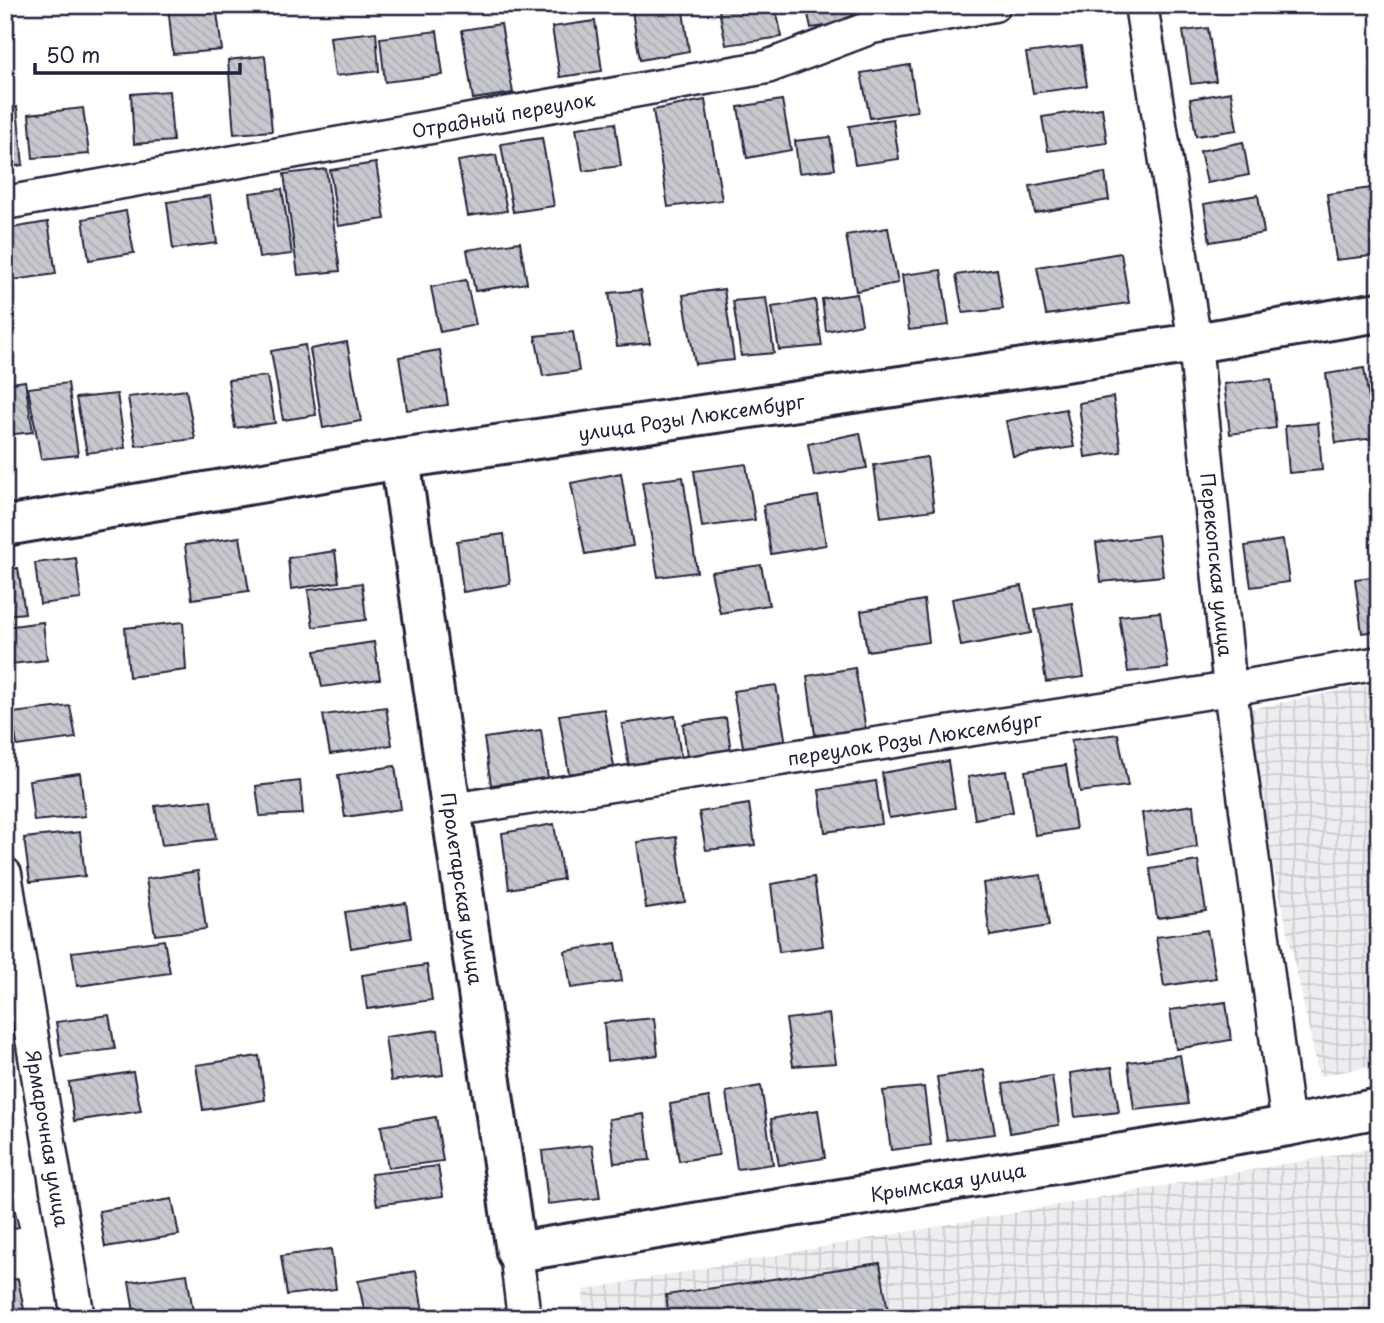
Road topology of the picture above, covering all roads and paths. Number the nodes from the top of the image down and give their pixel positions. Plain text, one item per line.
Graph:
1 (994, 5) edge
2 (1141, 5) edge
3 (5, 203) edge
4 (1379, 312) edge
5 (1195, 343) junction
6 (400, 459) junction
7 (5, 526) edge
8 (1379, 663) edge
9 (1230, 690) junction
10 (451, 810) junction
11 (5, 874) edge
12 (1379, 1108) edge
13 (1288, 1126) junction
14 (516, 1252) junction
15 (78, 1318) edge
16 (524, 1318) edge

1 - 3 street, Отрадный переулок
2 - 5 street, Перекопская улица
4 - 5 main road, улица Розы Люксембург
5 - 6 main road, улица Розы Люксембург
5 - 9 street, Перекопская улица
6 - 7 main road, улица Розы Люксембург
6 - 10 main road, Пролетарская улица
8 - 9 street, переулок Розы Люксембург
9 - 10 street, переулок Розы Люксембург
9 - 13 street, Перекопская улица
10 - 14 main road, Пролетарская улица
11 - 15 street, Ярмарочная улица
12 - 13 main road, Крымская улица
13 - 14 main road, Крымская улица
14 - 16 street, Пролетарская улица

